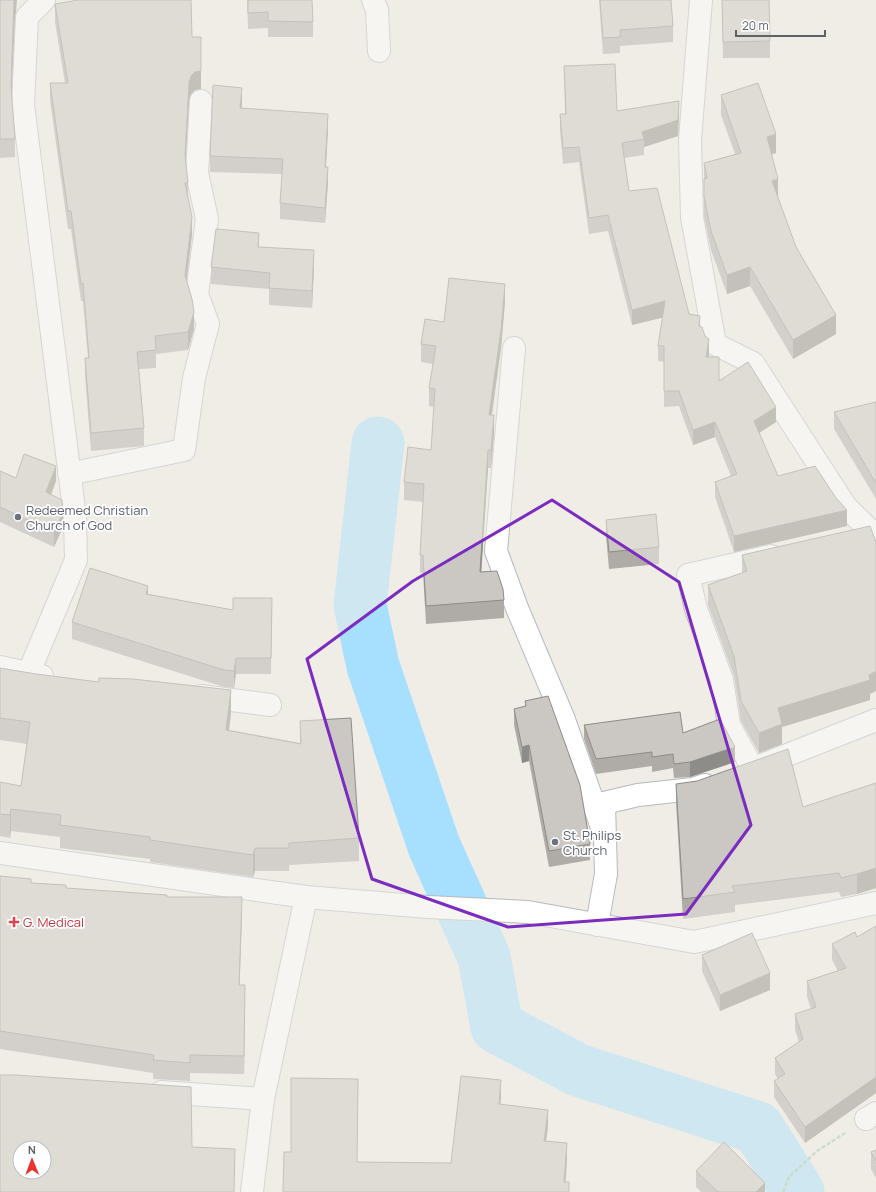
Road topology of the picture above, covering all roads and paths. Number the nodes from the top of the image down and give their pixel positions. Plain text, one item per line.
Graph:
1 (44, 0) edge
2 (373, 0) edge
3 (701, 0) edge
4 (379, 50) dead end
5 (201, 101) dead end
6 (514, 348) dead end
7 (69, 474) junction
8 (875, 534) edge
9 (850, 538) edge
10 (788, 552) edge
11 (0, 667) edge
12 (29, 672) junction
13 (65, 682) edge
14 (185, 694) edge
15 (270, 705) dead end
16 (876, 720) edge
17 (753, 769) junction
18 (604, 833) junction
19 (0, 853) edge
20 (306, 896) junction
21 (876, 904) edge
22 (597, 926) junction
23 (144, 1091) edge
24 (263, 1099) junction
25 (871, 1116) edge
26 (252, 1192) edge
27 (783, 1192) edge

1 - 7 street
2 - 4 street
3 - 8 street
5 - 7 street
6 - 18 street
7 - 12 street
8 - 9 street
10 - 17 street
11 - 12 street
12 - 13 street
14 - 15 street
16 - 17 street
17 - 18 street
18 - 22 street
19 - 20 street
20 - 22 street
20 - 24 street
21 - 22 street
23 - 24 street
24 - 26 street
25 - 27 path

